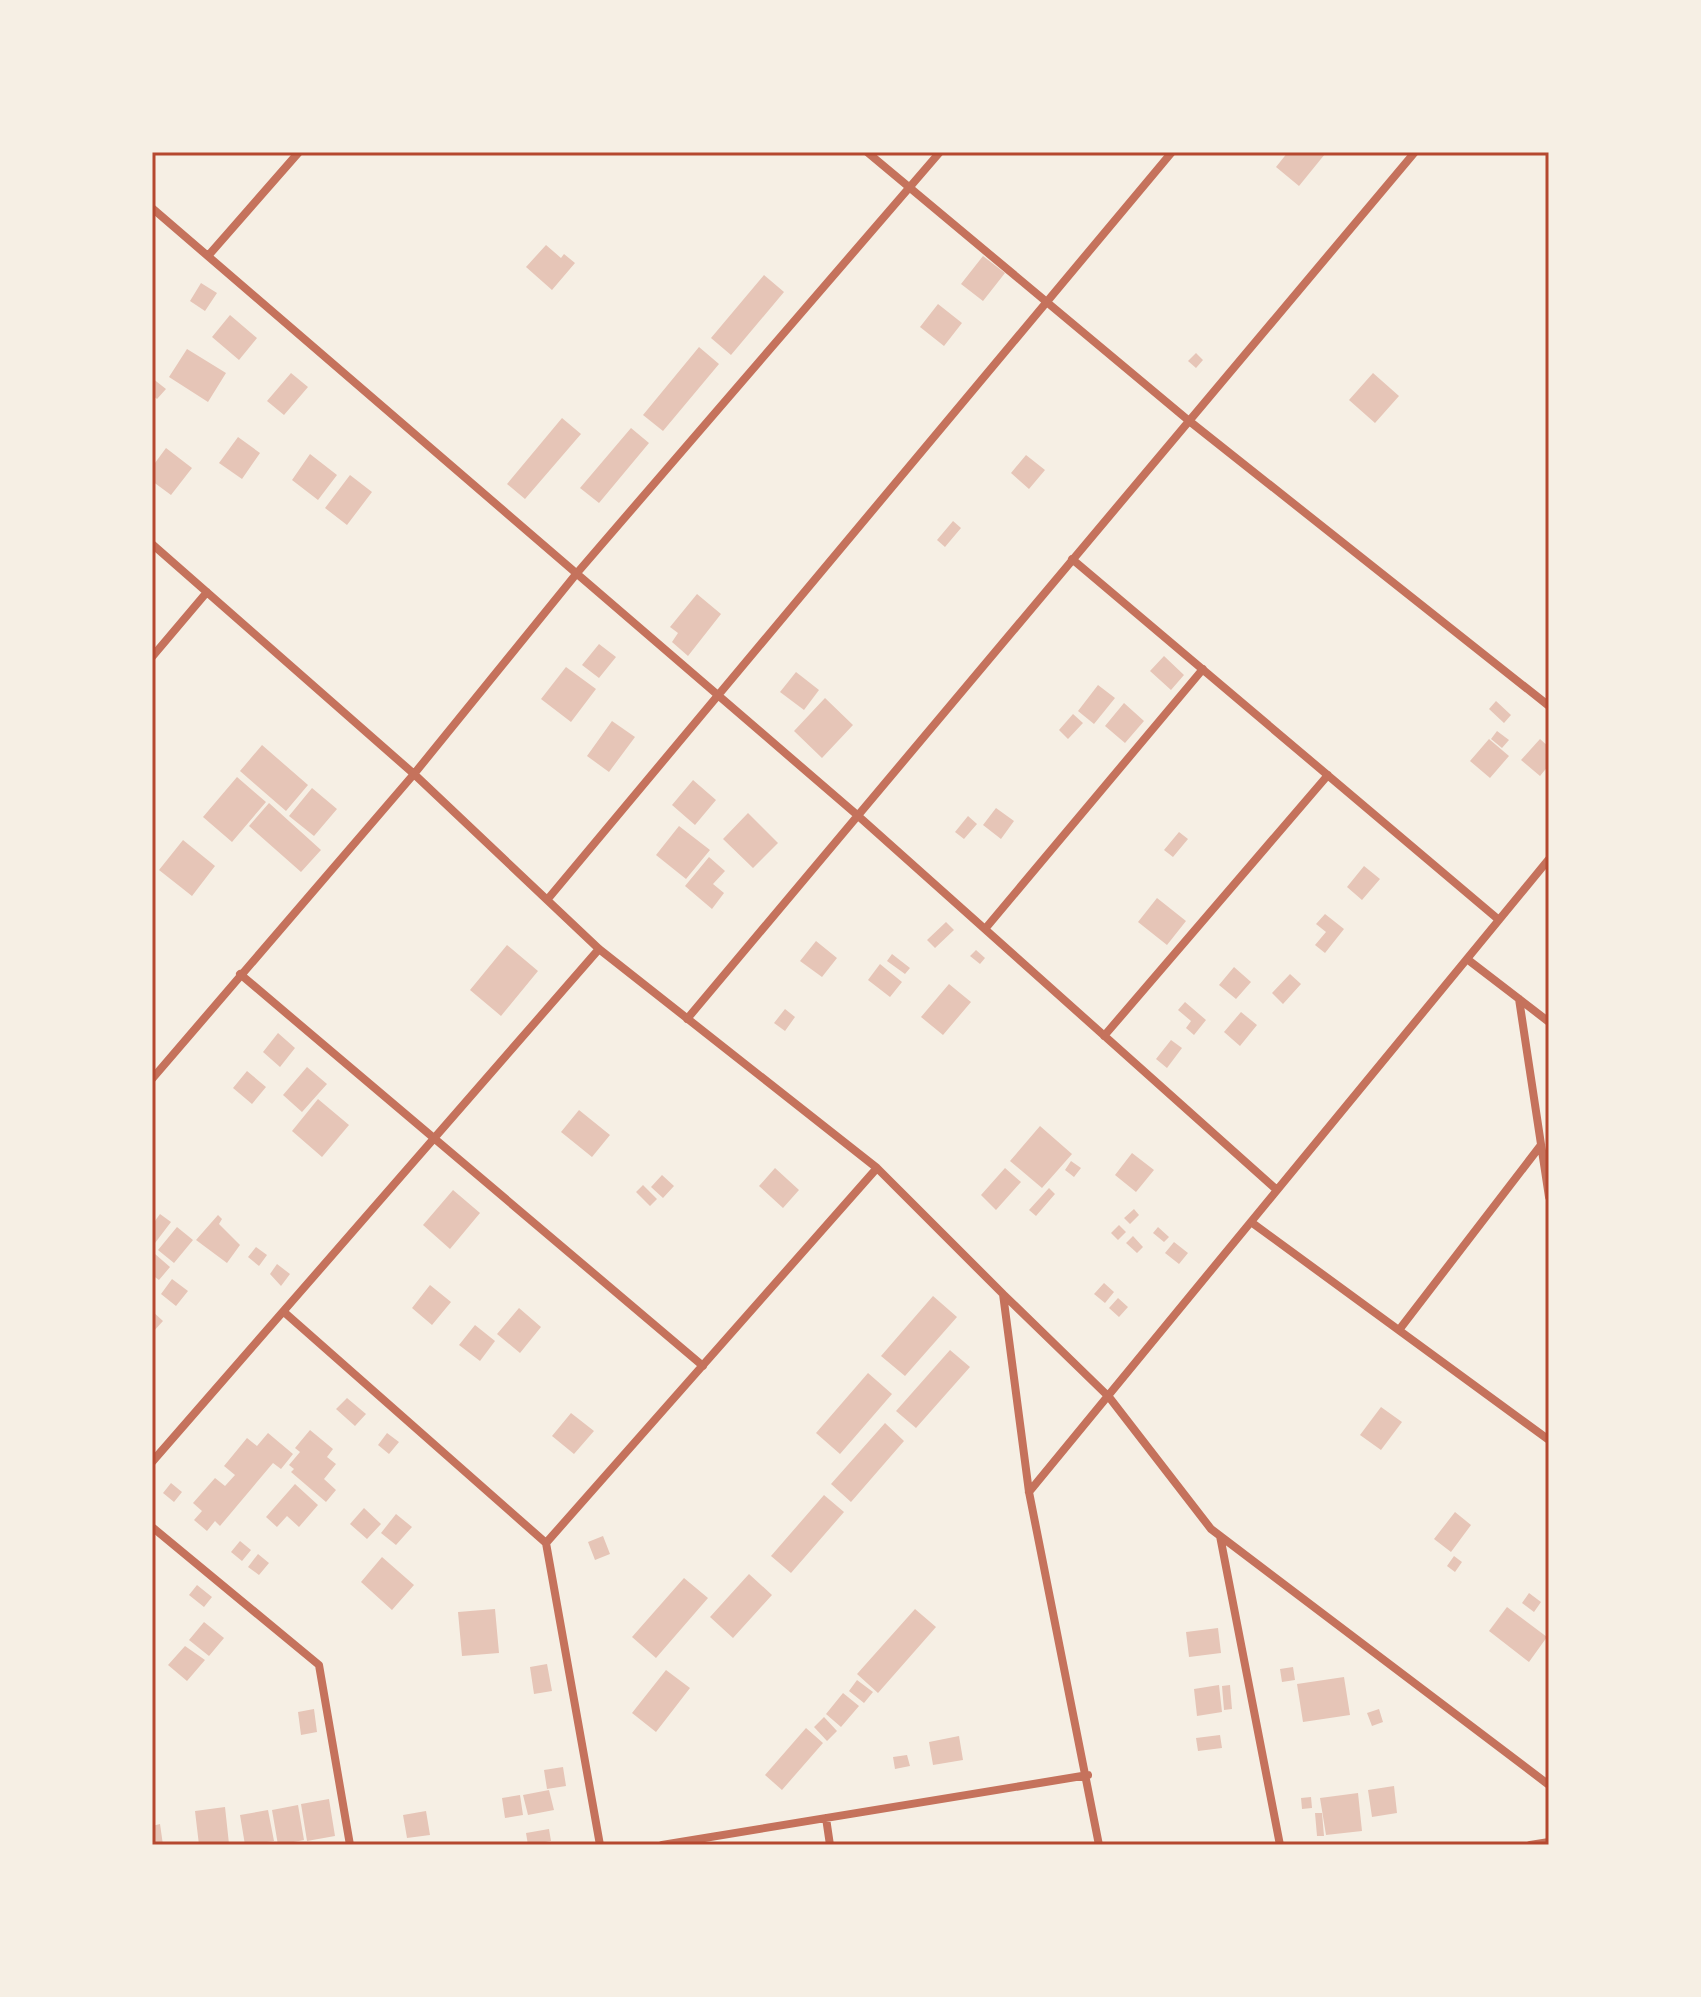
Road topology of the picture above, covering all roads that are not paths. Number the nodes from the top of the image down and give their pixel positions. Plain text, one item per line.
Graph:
1 (299, 152) edge
2 (867, 152) edge
3 (940, 152) edge
4 (1172, 152) edge
5 (1415, 152) edge
6 (910, 188) junction
7 (152, 208) edge
8 (208, 256) junction
9 (1047, 302) junction
10 (1188, 420) junction
11 (152, 544) edge
12 (1072, 559) junction
13 (577, 573) junction
14 (207, 592) junction
15 (152, 657) edge
16 (1203, 669) junction
17 (718, 695) junction
18 (1549, 706) edge
19 (414, 774) junction
20 (1328, 775) junction
21 (856, 814) junction
22 (1549, 859) edge
23 (547, 900) junction
24 (1499, 920) junction
25 (985, 929) junction
26 (599, 949) junction
27 (1467, 959) junction
28 (240, 974) junction
29 (1519, 999) junction
30 (687, 1019) junction
31 (1549, 1022) edge
32 (1104, 1036) junction
33 (152, 1079) edge
34 (433, 1136) junction
35 (1541, 1145) junction
36 (877, 1168) junction
37 (1277, 1190) junction
38 (1549, 1197) edge
39 (1251, 1222) junction
40 (1003, 1294) junction
41 (284, 1312) junction
42 (1399, 1330) junction
43 (703, 1366) junction
44 (1109, 1397) junction
45 (1549, 1440) edge
46 (152, 1462) edge
47 (1029, 1492) junction
48 (152, 1527) edge
49 (1220, 1536) junction
50 (546, 1543) junction
51 (1088, 1775) junction
52 (1549, 1785) edge
53 (826, 1818) junction
54 (1549, 1842) edge
55 (350, 1845) edge
56 (600, 1845) edge
57 (662, 1845) edge
58 (830, 1845) edge
59 (1099, 1845) edge
60 (1280, 1845) edge
61 (1530, 1845) edge

1 - 8 street
2 - 6 street
3 - 6 street
4 - 9 street
5 - 10 street
6 - 9 street
6 - 13 street
7 - 8 street
8 - 13 street
9 - 10 street
9 - 17 street
10 - 12 street
10 - 18 street
11 - 14 street
12 - 16 street
12 - 21 street
13 - 17 street
13 - 19 street
14 - 15 street
14 - 19 street
16 - 20 street
16 - 25 street
17 - 21 street
17 - 23 street
19 - 23 street
19 - 28 street
20 - 24 street
20 - 32 street
21 - 25 street
21 - 30 street
22 - 24 street
23 - 26 street
24 - 27 street
25 - 32 street
26 - 30 street
26 - 34 street
27 - 29 street
27 - 37 street
28 - 33 street
28 - 34 street
29 - 31 street
29 - 35 street
30 - 36 street
32 - 37 street
34 - 41 street
34 - 43 street
35 - 38 street
35 - 42 street
36 - 40 street
36 - 43 street
37 - 39 street
39 - 42 street
39 - 44 street
40 - 44 street
40 - 47 street
41 - 46 street
41 - 50 street
42 - 45 street
43 - 50 street
44 - 47 street
44 - 49 street
47 - 51 street
48 - 55 street
49 - 52 street
49 - 60 street
50 - 56 street
51 - 53 street
51 - 59 street
53 - 57 street
53 - 58 street
54 - 61 street

